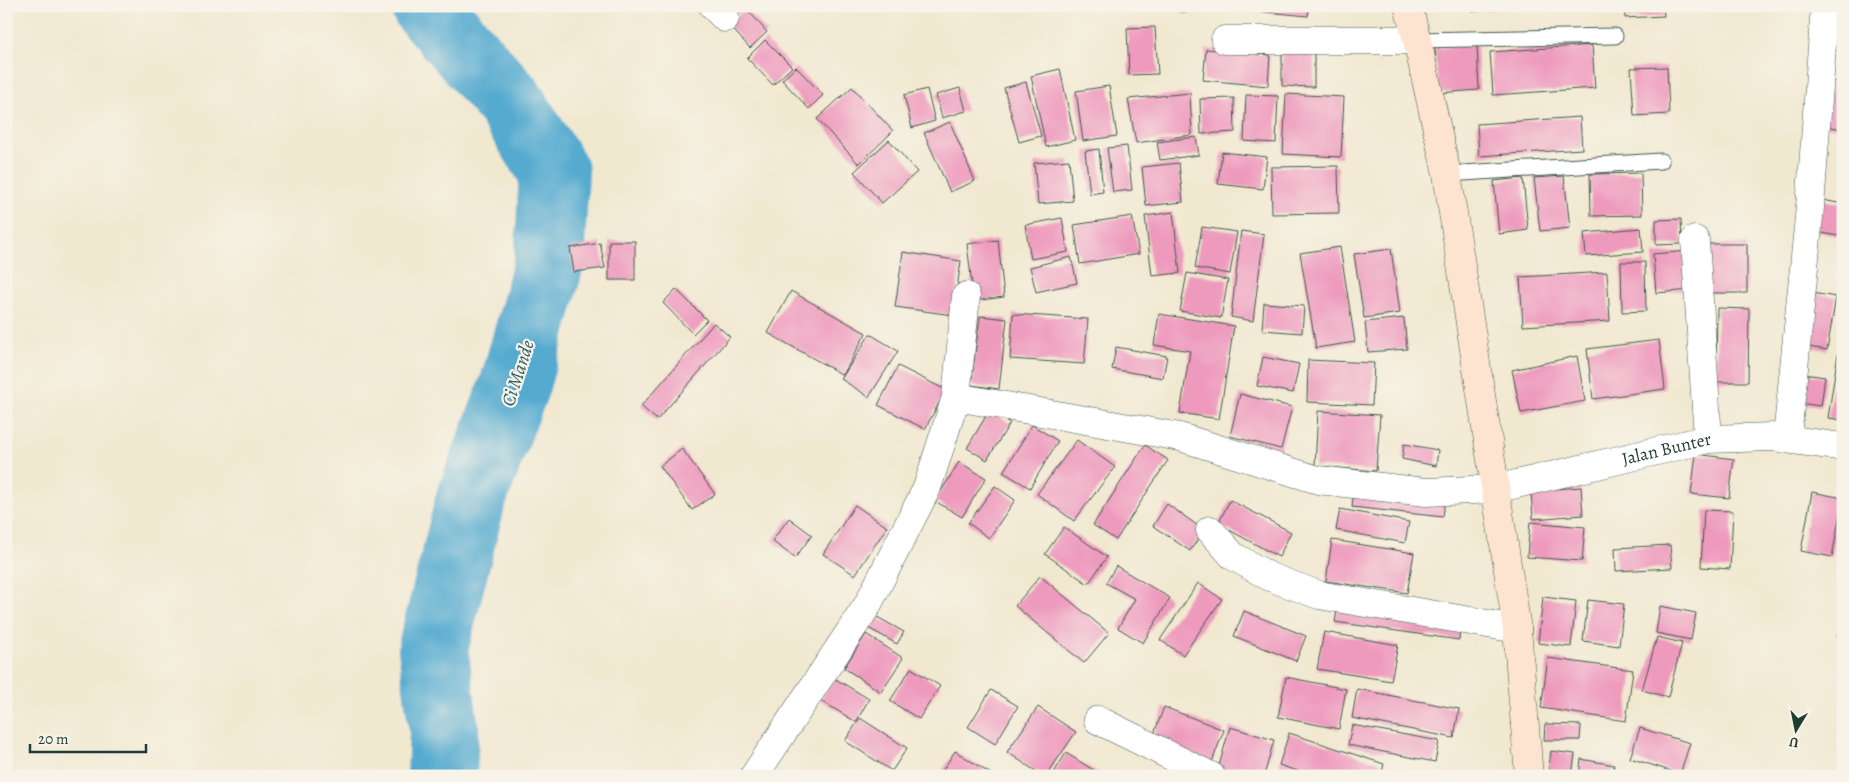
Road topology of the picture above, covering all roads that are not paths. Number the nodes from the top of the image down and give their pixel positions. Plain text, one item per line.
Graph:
1 (1408, 6) edge
2 (1825, 6) edge
3 (1615, 36) dead end
4 (1225, 40) dead end
5 (1417, 40) junction
6 (1661, 161) dead end
7 (1447, 174) junction
8 (1695, 240) dead end
9 (966, 296) dead end
10 (956, 397) junction
11 (1787, 438) junction
12 (1708, 439) junction
13 (1843, 447) edge
14 (1495, 489) junction
15 (1210, 530) dead end
16 (1517, 629) junction
17 (1098, 720) dead end
18 (754, 776) edge
19 (1212, 776) edge
20 (1529, 776) edge

1 - 5 main road
2 - 11 street
3 - 5 lane
4 - 5 street
5 - 7 main road
6 - 7 lane
7 - 14 main road
8 - 12 street
9 - 10 street
10 - 14 street, Jalan Bunter
10 - 18 street
11 - 12 street, Jalan Bunter
11 - 13 street, Jalan Bunter
12 - 14 street, Jalan Bunter
14 - 16 main road
15 - 16 street
16 - 20 main road
17 - 19 street

